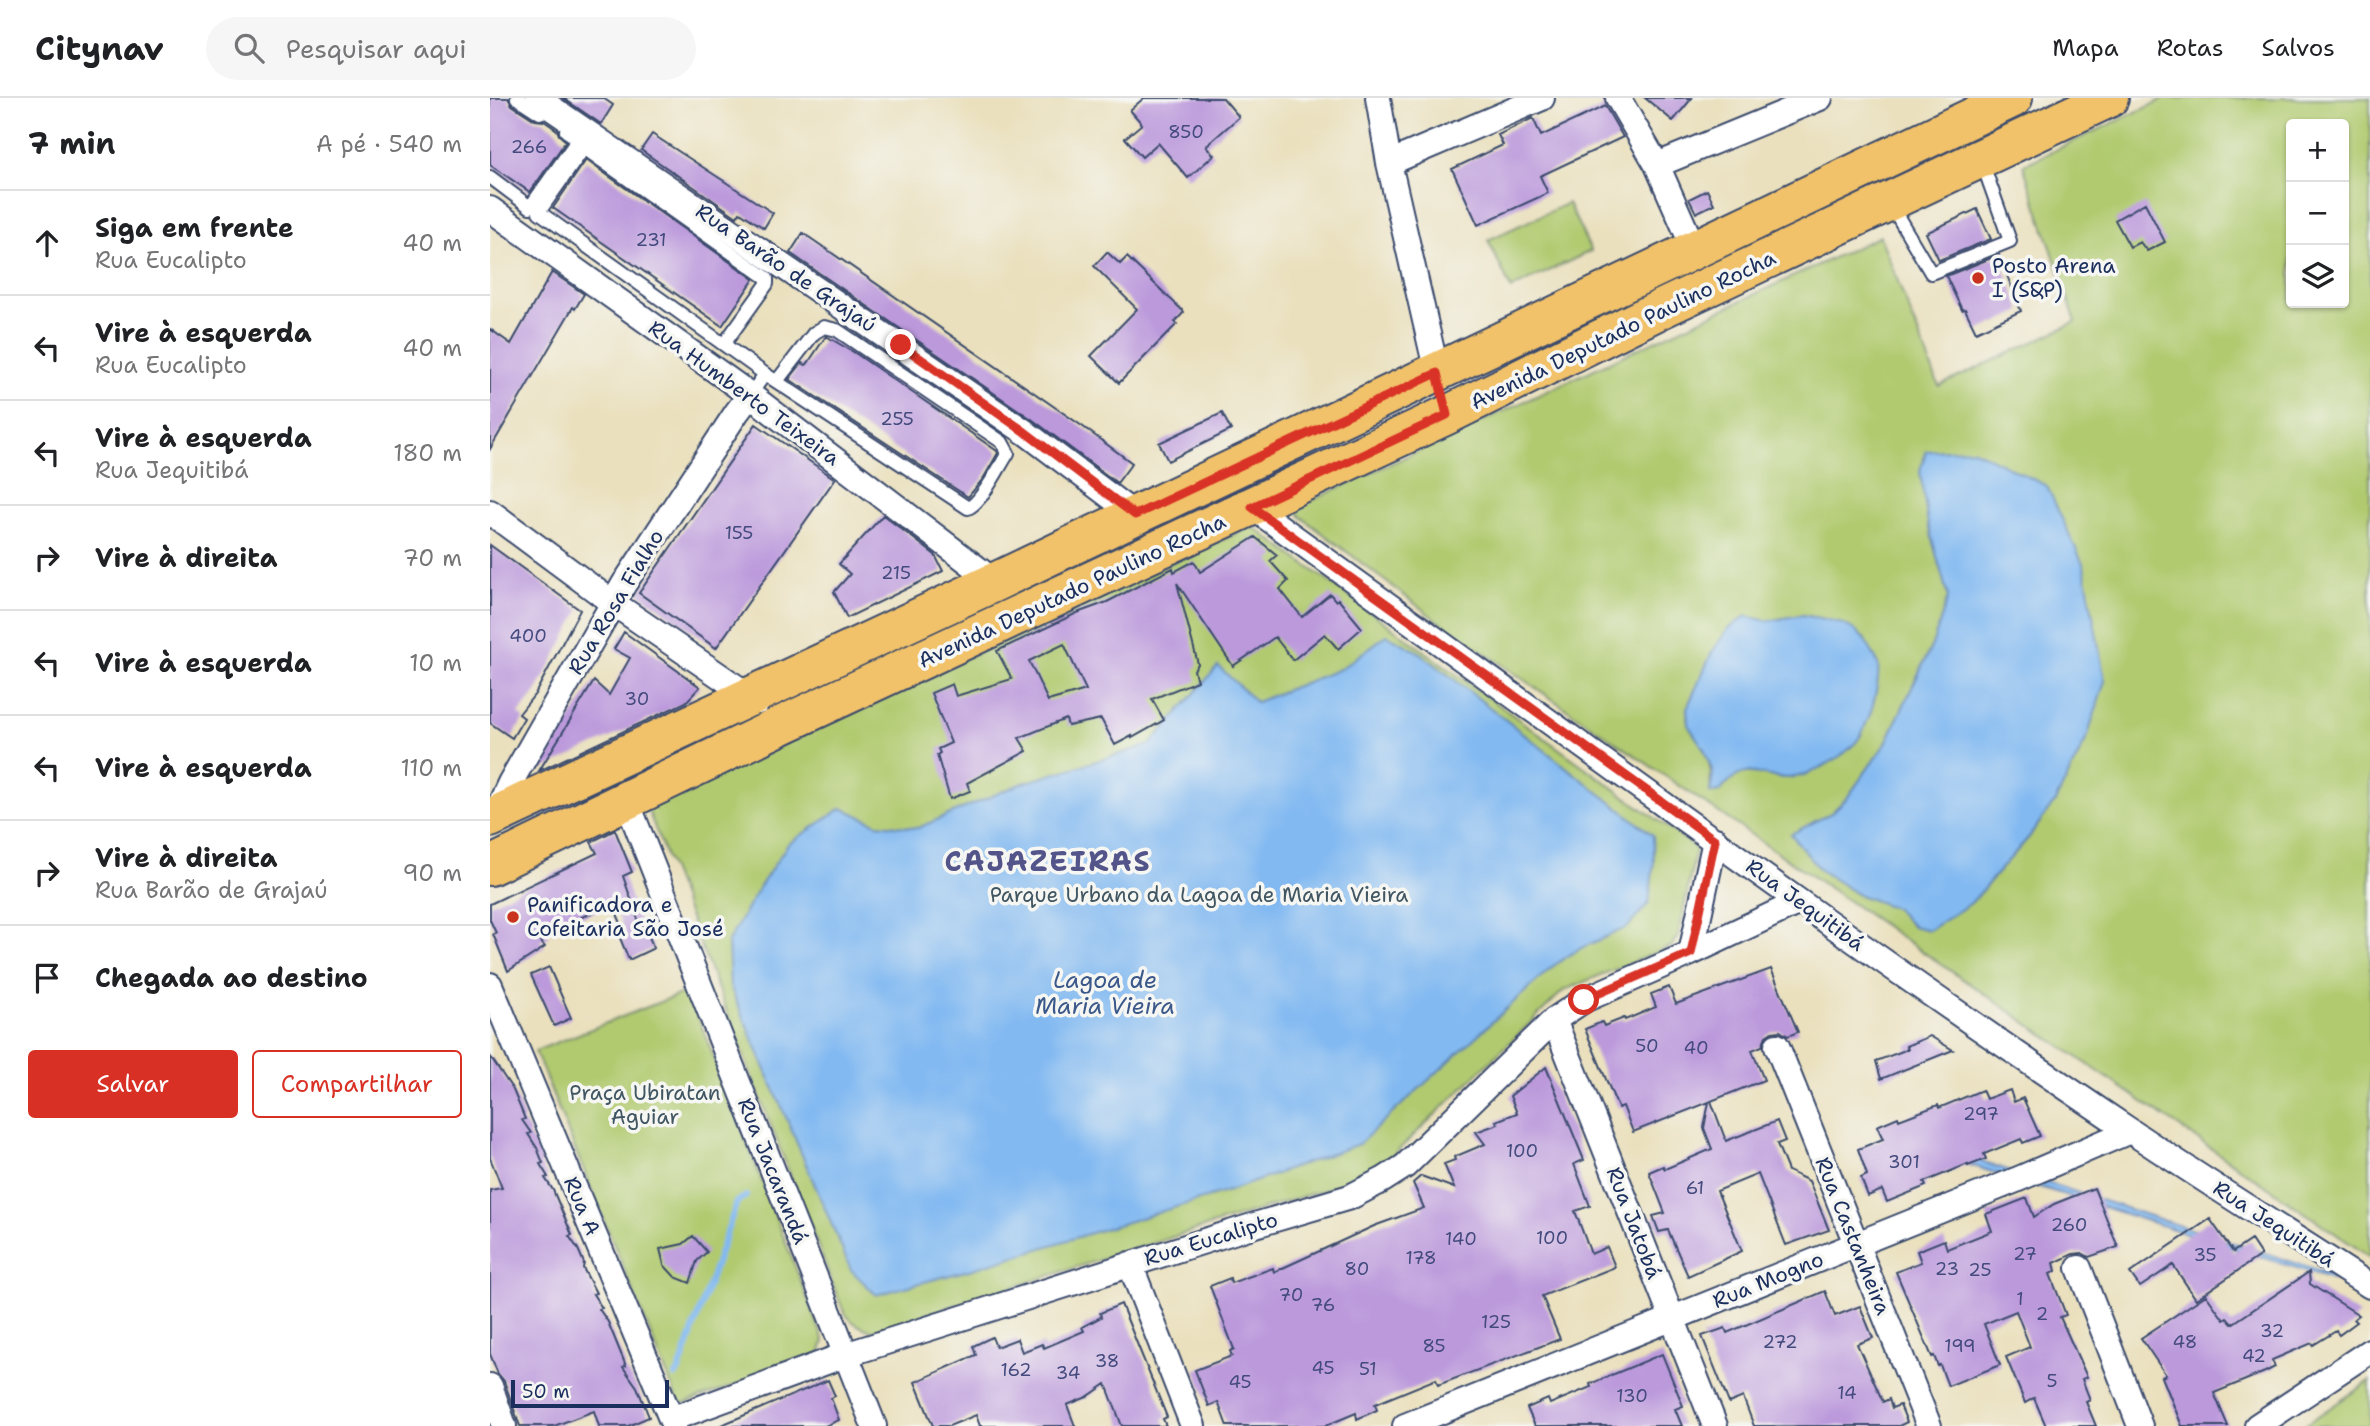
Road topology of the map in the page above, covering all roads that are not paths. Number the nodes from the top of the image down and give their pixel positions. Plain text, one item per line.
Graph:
1 (517, 98) edge
2 (537, 98) edge
3 (1378, 98) edge
4 (1542, 98) edge
5 (1618, 98) edge
6 (1820, 98) edge
7 (2013, 98) edge
8 (2109, 98) edge
9 (1981, 158) junction
10 (1389, 163) junction
11 (1657, 165) junction
12 (490, 177) edge
13 (1889, 202) junction
14 (490, 209) edge
15 (1694, 249) junction
16 (724, 344) junction
17 (1437, 373) junction
18 (771, 377) junction
19 (750, 395) junction
20 (1447, 415) junction
21 (1252, 507) junction
22 (490, 512) edge
23 (1135, 515) junction
24 (995, 582) junction
25 (613, 603) junction
26 (751, 695) junction
27 (782, 725) junction
28 (626, 799) junction
29 (492, 815) edge
30 (1715, 840) junction
31 (490, 866) edge
32 (1799, 902) junction
33 (1691, 953) junction
34 (490, 985) edge
35 (1554, 1020) junction
36 (1777, 1046) dead end
37 (2130, 1131) junction
38 (1857, 1244) junction
39 (1130, 1264) junction
40 (2079, 1268) dead end
41 (2370, 1286) edge
42 (1671, 1320) junction
43 (2370, 1350) edge
44 (845, 1355) junction
45 (490, 1386) edge
46 (673, 1422) edge
47 (504, 1426) edge
48 (874, 1426) edge
49 (1193, 1426) edge
50 (1406, 1426) edge
51 (1715, 1426) edge
52 (1929, 1426) edge
53 (2140, 1426) edge
54 (2258, 1426) edge

1 - 12 lane
2 - 23 street, Rua Barão de Grajaú
3 - 10 street
4 - 10 street
5 - 11 street
6 - 11 street
7 - 15 main road, Avenida Deputado Paulino Rocha
8 - 9 main road, Avenida Deputado Paulino Rocha
9 - 13 main road, Avenida Deputado Paulino Rocha
9 - 13 lane
10 - 17 street
11 - 15 street
13 - 20 main road, Avenida Deputado Paulino Rocha
14 - 19 street, Rua Humberto Teixeira
15 - 17 main road, Avenida Deputado Paulino Rocha
16 - 16 lane
16 - 18 lane
17 - 20 main road
17 - 23 main road, Avenida Deputado Paulino Rocha
18 - 18 lane
18 - 19 lane
19 - 24 street, Rua Humberto Teixeira
19 - 25 street, Rua Rosa Fialho
20 - 21 main road, Avenida Deputado Paulino Rocha
21 - 27 main road, Avenida Deputado Paulino Rocha
21 - 30 street, Rua Jequitibá
22 - 25 street
23 - 24 main road, Avenida Deputado Paulino Rocha
24 - 26 main road, Avenida Deputado Paulino Rocha
25 - 26 street
25 - 29 street, Rua Rosa Fialho
26 - 27 street
26 - 29 main road, Avenida Deputado Paulino Rocha
27 - 28 main road, Avenida Deputado Paulino Rocha
28 - 31 main road, Avenida Deputado Paulino Rocha
28 - 44 street, Rua Jacarandá
30 - 32 street, Rua Jequitibá
30 - 33 street
32 - 33 street, Rua Eucalipto
32 - 37 street, Rua Jequitibá
33 - 35 street, Rua Eucalipto
34 - 46 street, Rua A
35 - 39 street, Rua Eucalipto
35 - 42 street, Rua Jatobá
36 - 38 street, Rua Castanheira
37 - 38 street, Rua Mogno
37 - 41 street, Rua Jequitibá
38 - 42 street, Rua Mogno
38 - 52 street, Rua Castanheira
39 - 44 street, Rua Eucalipto
39 - 49 street
40 - 53 street
42 - 50 street, Rua Mogno
42 - 51 street, Rua Jatobá
43 - 54 street
44 - 46 street, Rua Eucalipto
44 - 48 street, Rua Jacarandá
45 - 47 street

